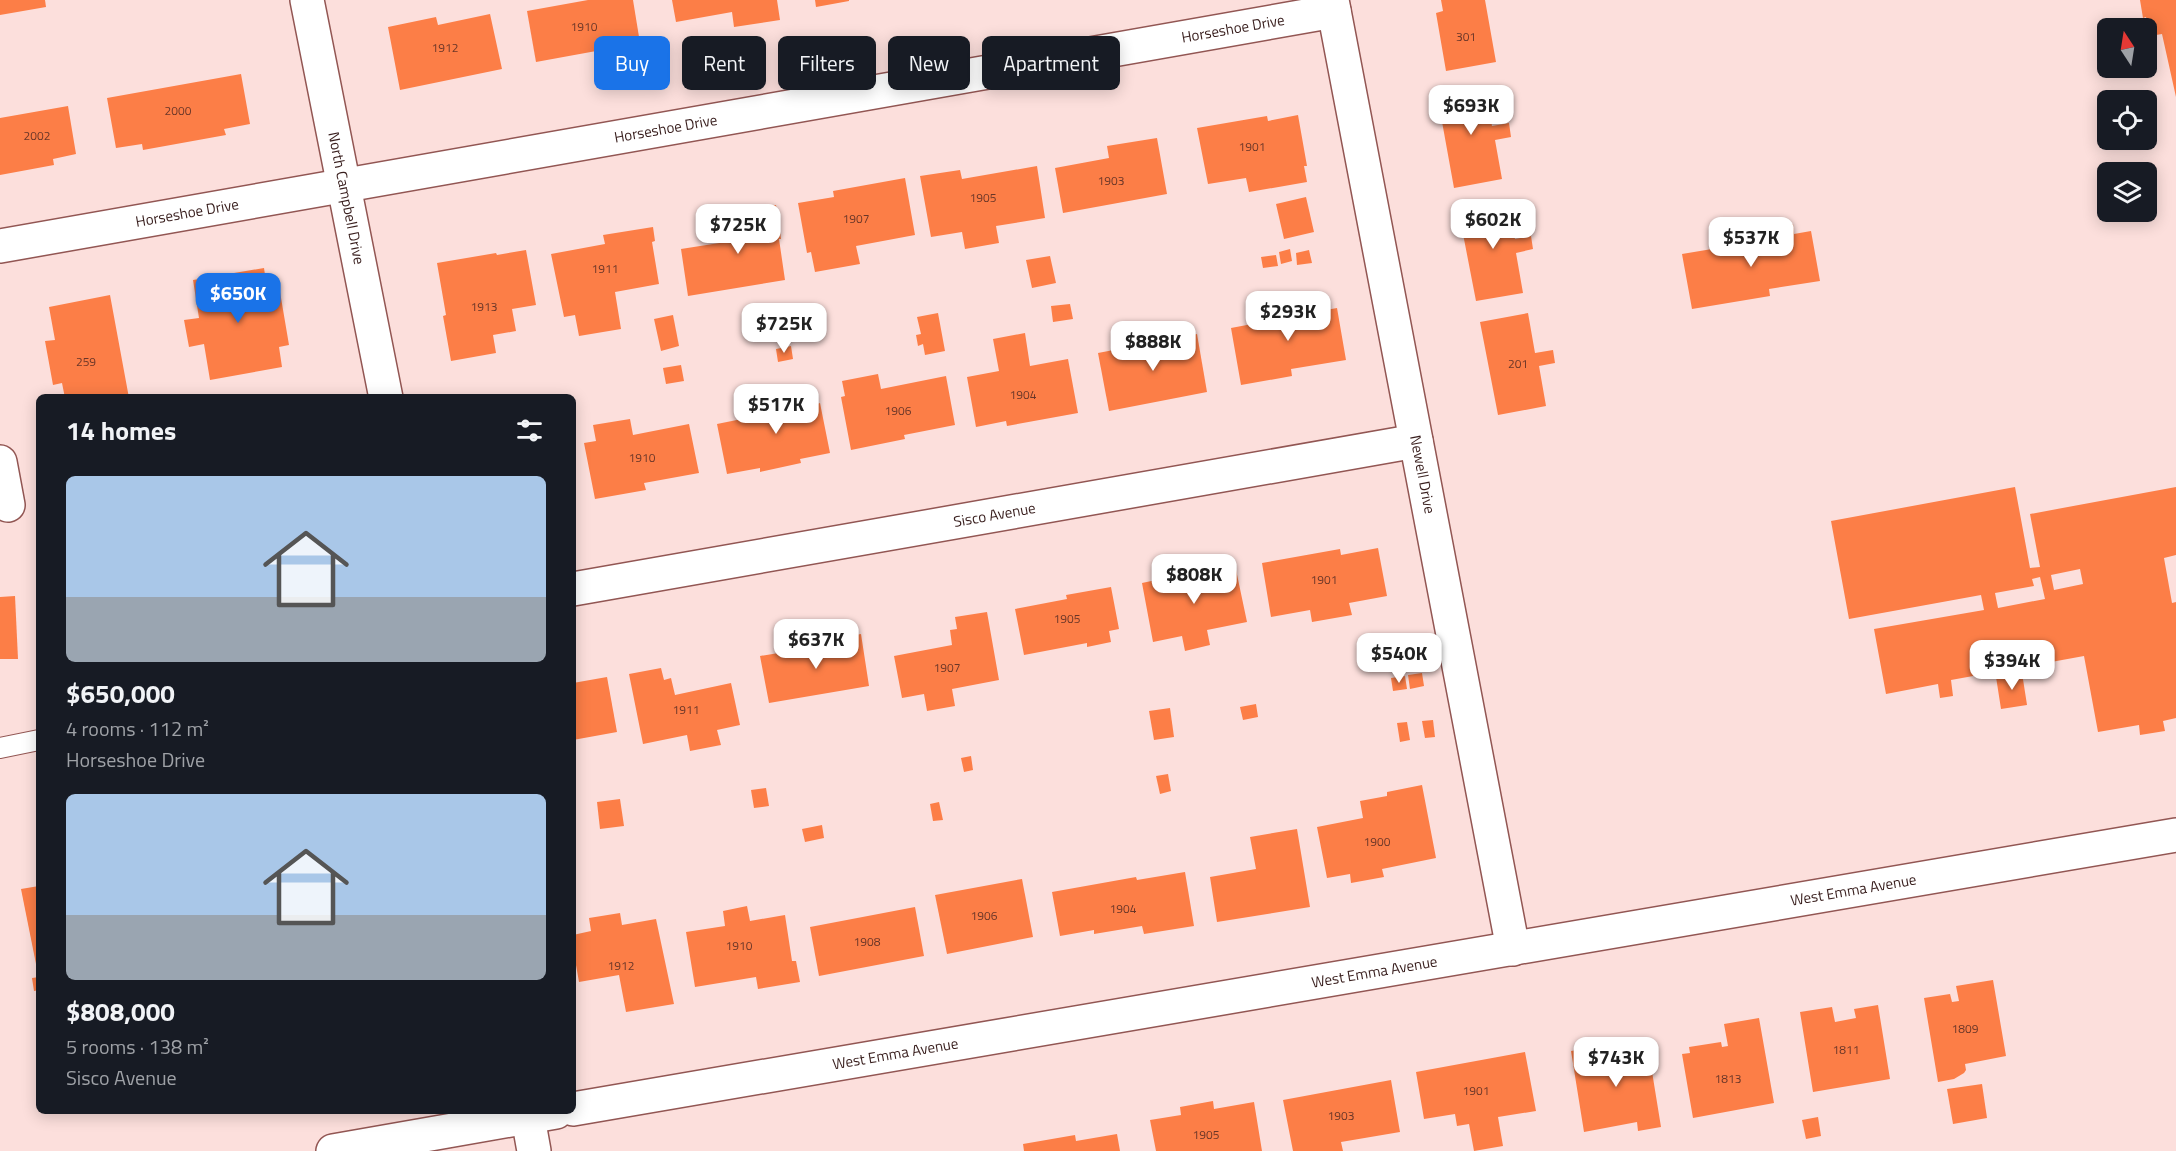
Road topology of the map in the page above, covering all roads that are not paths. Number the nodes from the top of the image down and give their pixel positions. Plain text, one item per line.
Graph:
1 (307, 0) edge
2 (1333, 5) edge
3 (343, 184) junction
4 (0, 246) edge
5 (385, 394) edge
6 (1416, 441) junction
7 (0, 462) edge
8 (8, 505) dead end
9 (576, 588) edge
10 (36, 742) edge
11 (0, 748) edge
12 (2176, 835) edge
13 (1513, 949) junction
14 (576, 1108) edge
15 (532, 1114) edge
16 (537, 1114) edge
17 (333, 1151) edge
18 (534, 1151) edge

1 - 3 street, North Campbell Drive
2 - 3 street, Horseshoe Drive
2 - 6 street, Newell Drive
3 - 4 street, Horseshoe Drive
3 - 5 street, North Campbell Drive
6 - 9 street, Sisco Avenue
6 - 13 street, Newell Drive
7 - 8 street
10 - 11 lane
12 - 13 street, West Emma Avenue
13 - 14 street, West Emma Avenue
15 - 17 street
16 - 18 street

